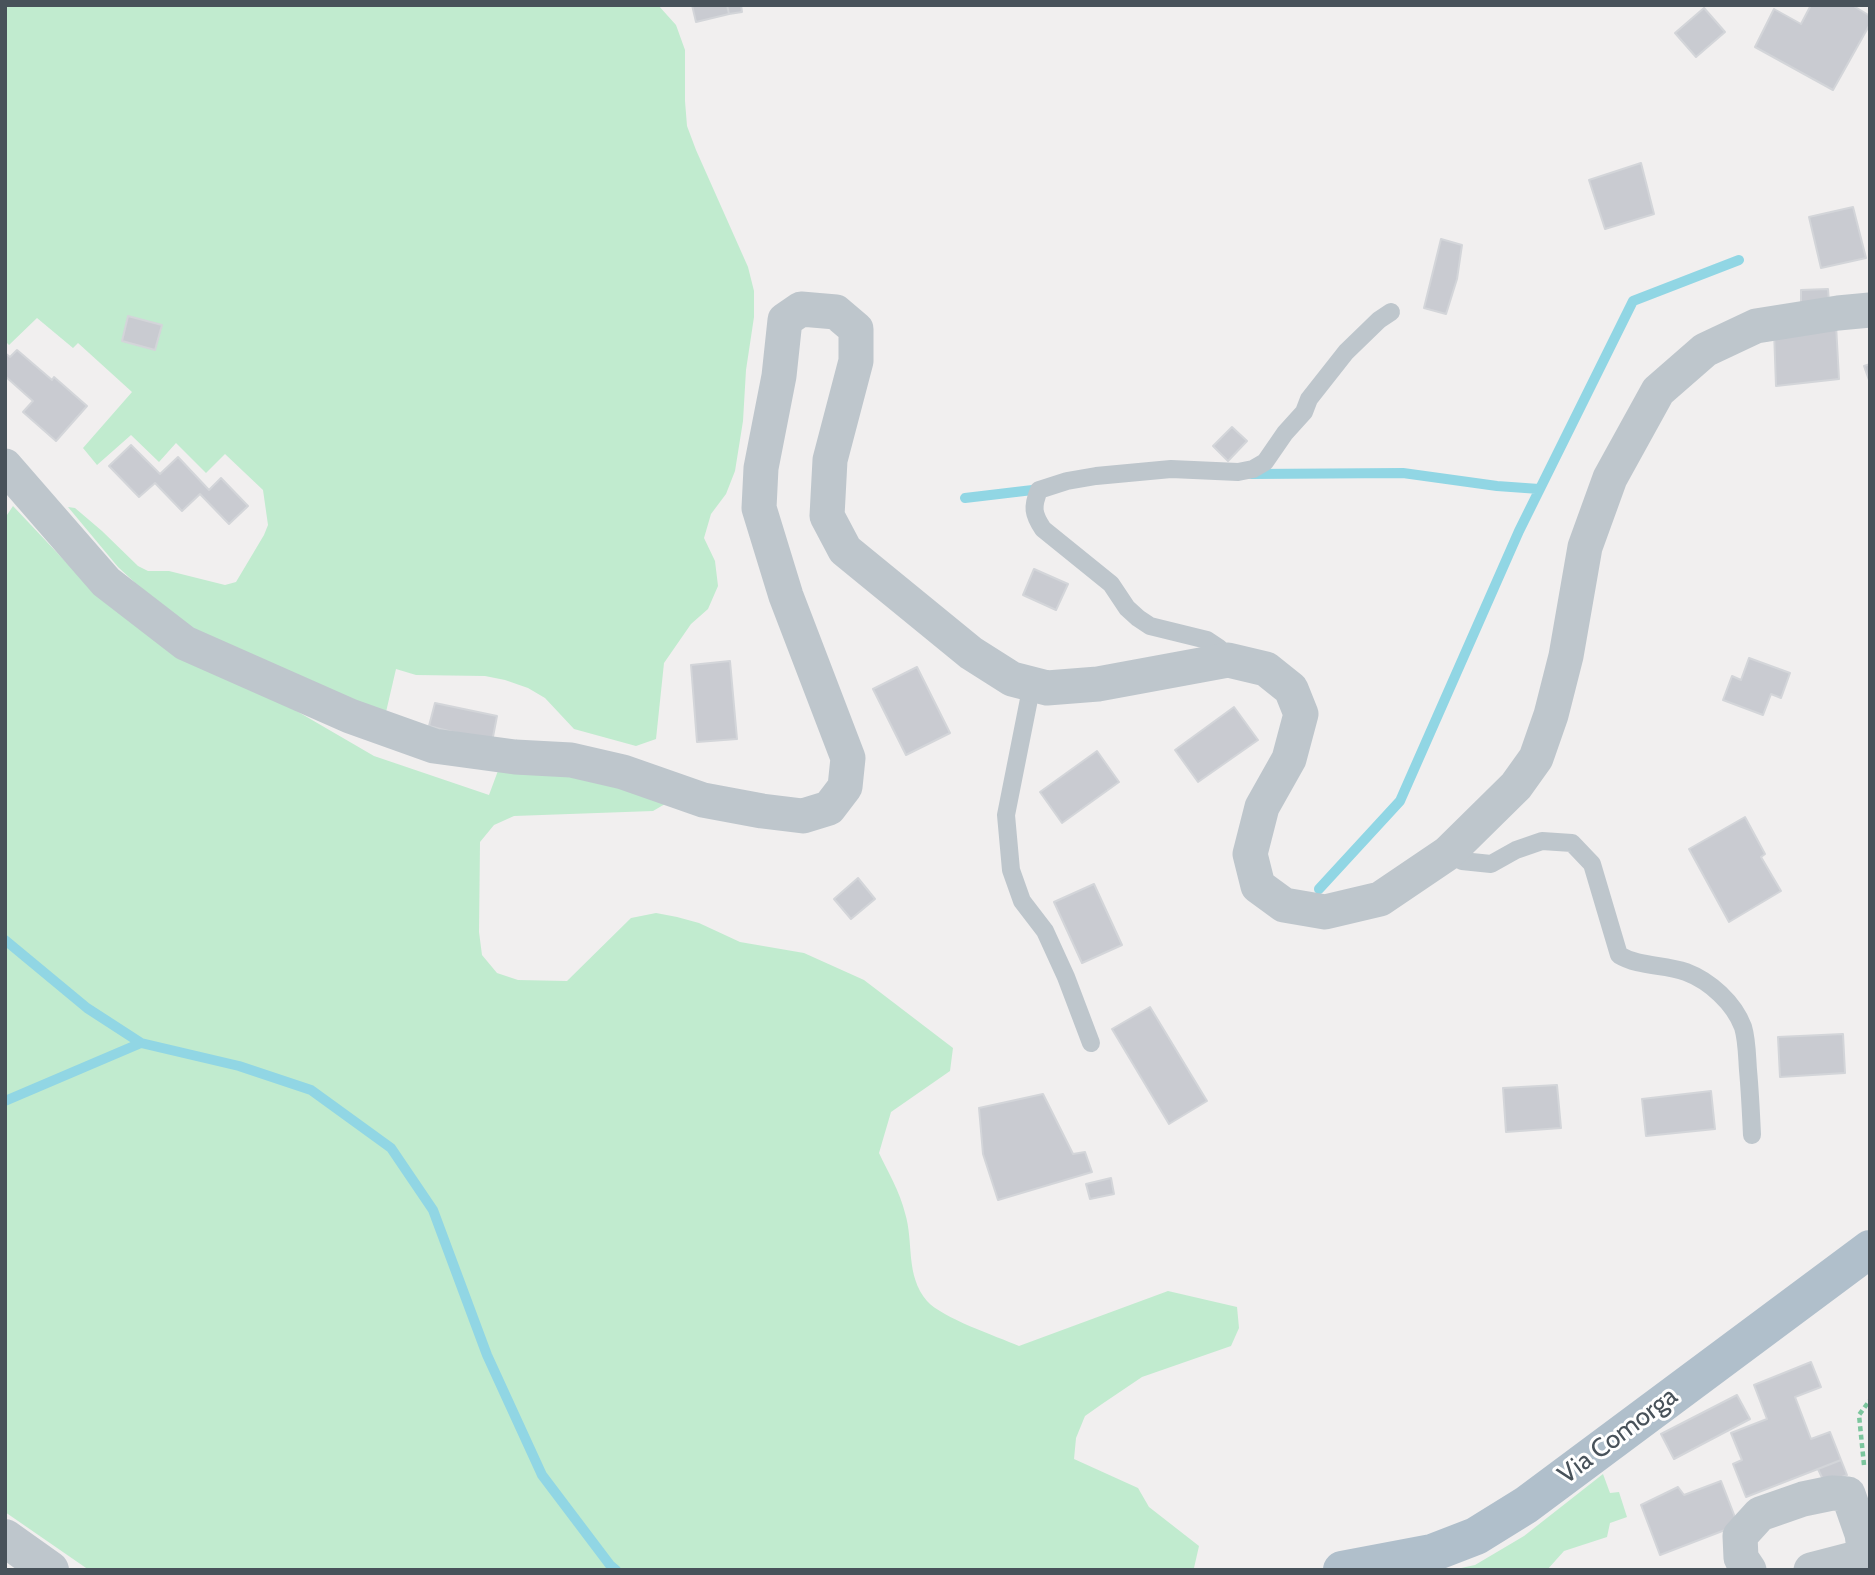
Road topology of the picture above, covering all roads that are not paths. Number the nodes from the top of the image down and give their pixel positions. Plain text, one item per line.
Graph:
1 (1870, 310) edge
2 (1391, 312) dead end
3 (5, 466) edge
4 (1228, 660) junction
5 (1032, 684) junction
6 (1448, 853) junction
7 (1091, 1043) dead end
8 (1752, 1135) dead end
9 (1870, 1250) edge
10 (5, 1538) edge
11 (1865, 1554) edge
12 (50, 1570) edge
13 (1342, 1570) edge
14 (1749, 1570) edge
15 (1811, 1570) edge

1 - 6 street
2 - 4 lane
3 - 5 street
4 - 5 street
4 - 6 street
5 - 7 lane
6 - 8 lane
9 - 13 main road, Via Comorga
10 - 12 street
11 - 14 street
11 - 15 street

